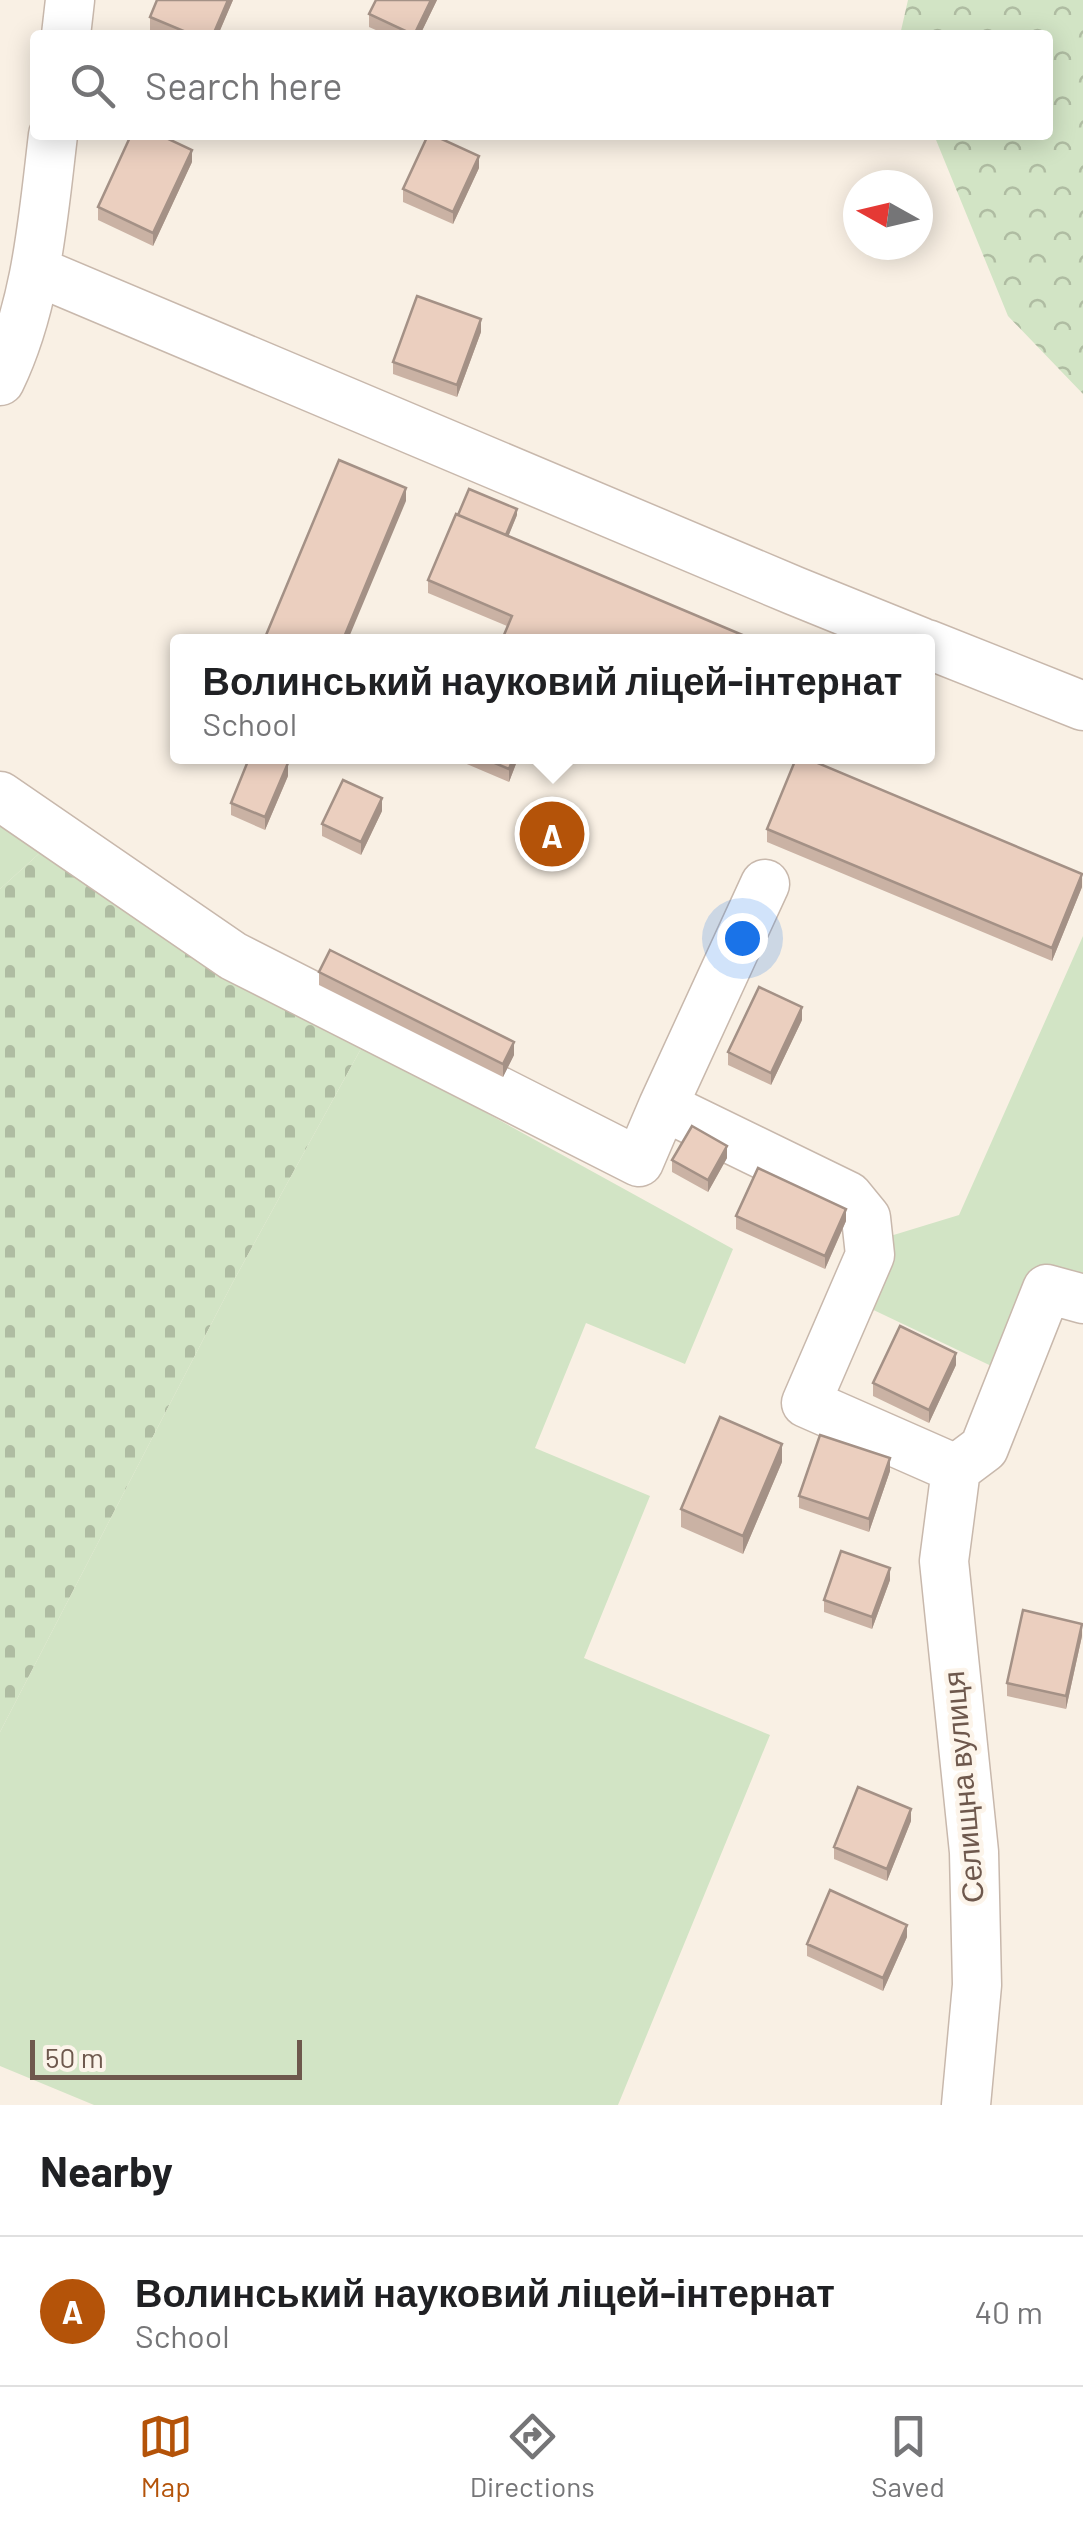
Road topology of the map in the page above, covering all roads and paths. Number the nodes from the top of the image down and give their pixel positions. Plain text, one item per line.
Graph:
1 (70, 0) edge
2 (67, 30) edge
3 (52, 140) edge
4 (36, 271) junction
5 (3, 369) edge
6 (901, 634) edge
7 (935, 647) edge
8 (1083, 706) edge
9 (0, 796) edge
10 (765, 884) dead end
11 (664, 1106) junction
12 (1083, 1300) edge
13 (956, 1469) junction
14 (966, 2105) edge

1 - 2 street
3 - 4 street
4 - 5 street
4 - 6 street
7 - 8 street
9 - 11 street
10 - 11 street
11 - 13 street
12 - 13 street
13 - 14 street, Селищна вулиця

